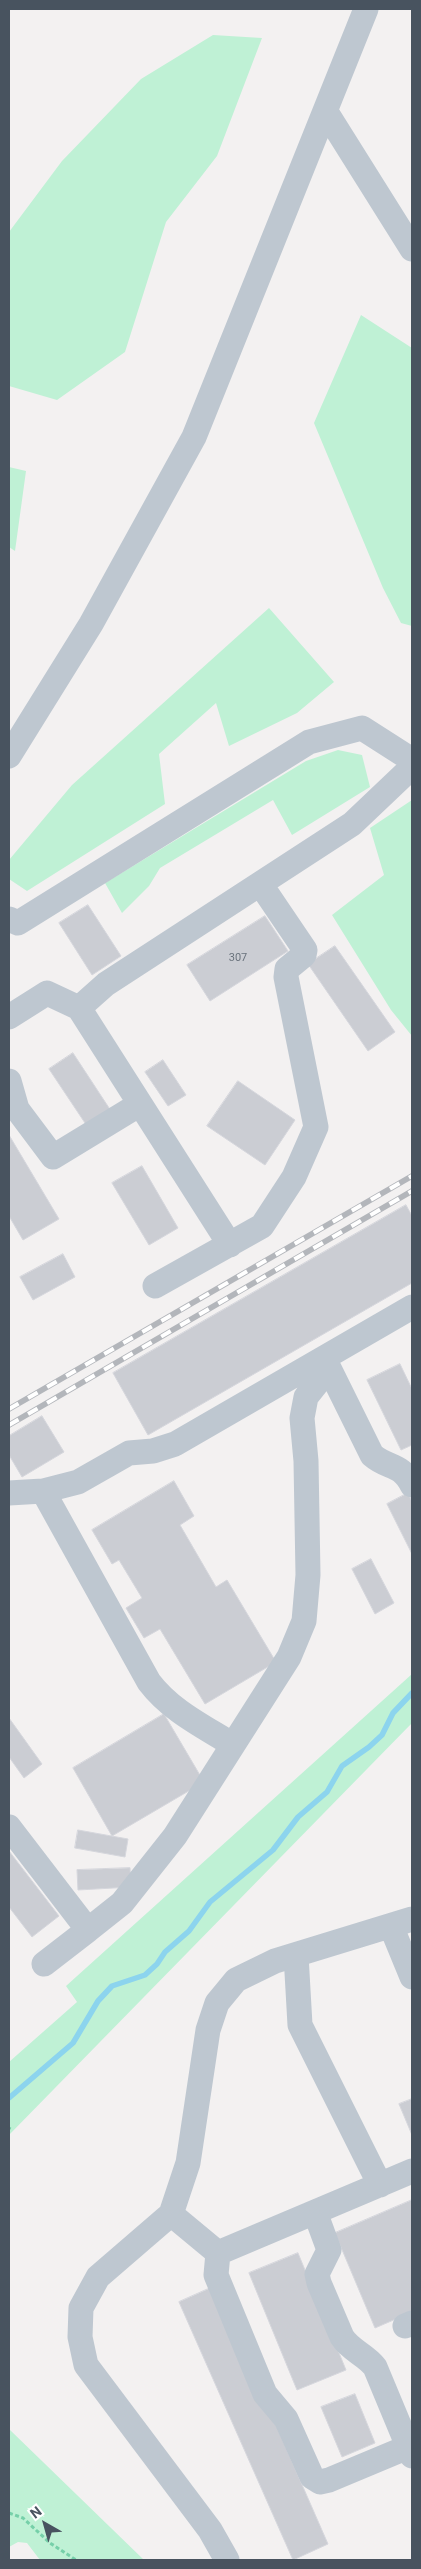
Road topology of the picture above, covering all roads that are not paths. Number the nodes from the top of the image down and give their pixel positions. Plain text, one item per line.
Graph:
1 (366, 9) edge
2 (326, 112) junction
3 (412, 249) edge
4 (9, 756) edge
5 (412, 760) edge
6 (412, 767) edge
7 (261, 885) junction
8 (9, 919) edge
9 (79, 1008) junction
10 (9, 1018) edge
11 (9, 1081) edge
12 (140, 1104) junction
13 (230, 1245) junction
14 (155, 1286) dead end
15 (411, 1310) edge
16 (326, 1363) junction
17 (412, 1485) edge
18 (43, 1491) junction
19 (9, 1493) edge
20 (233, 1745) junction
21 (9, 1827) edge
22 (402, 1923) edge
23 (88, 1930) junction
24 (296, 1955) junction
25 (44, 1964) dead end
26 (412, 1976) edge
27 (412, 2171) edge
28 (380, 2185) junction
29 (315, 2212) junction
30 (171, 2214) junction
31 (218, 2253) junction
32 (410, 2452) edge
33 (227, 2560) edge

1 - 2 lane
2 - 3 lane
2 - 4 lane
5 - 8 lane
6 - 7 lane
7 - 9 lane
7 - 13 lane
9 - 10 lane
9 - 12 lane
11 - 12 lane
12 - 13 lane
13 - 14 lane
15 - 16 lane
16 - 17 lane
16 - 18 lane
16 - 20 lane
18 - 19 lane
18 - 20 lane
20 - 23 lane
21 - 23 lane
22 - 24 lane
22 - 26 lane
23 - 25 lane
24 - 28 lane
24 - 30 lane
27 - 28 lane
28 - 29 lane
29 - 31 lane
29 - 32 lane
30 - 31 lane
30 - 33 lane
31 - 32 lane

